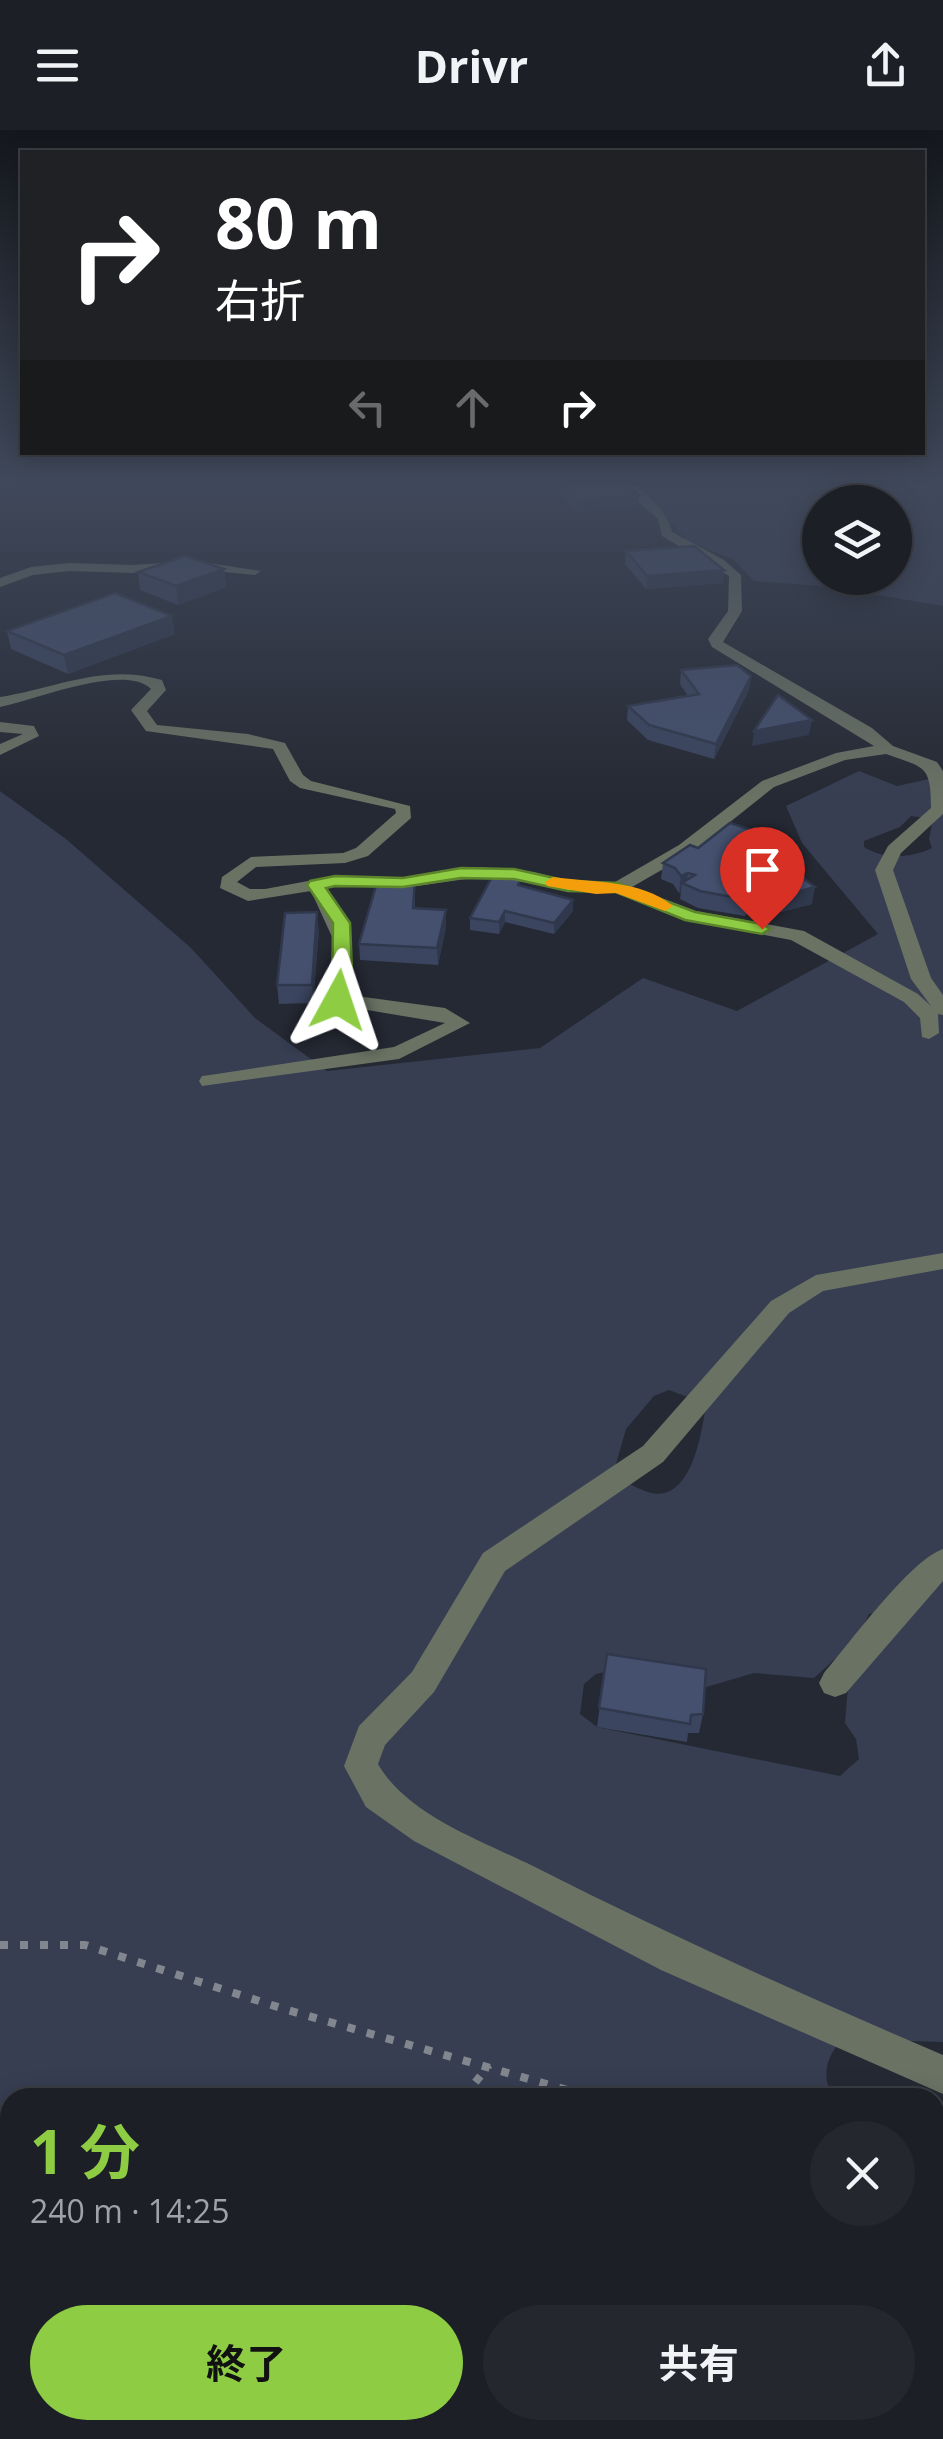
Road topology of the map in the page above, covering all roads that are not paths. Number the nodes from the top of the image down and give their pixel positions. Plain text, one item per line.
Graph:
1 (735, 587) edge
2 (0, 702) edge
3 (0, 727) edge
4 (888, 749) junction
5 (0, 750) edge
6 (316, 885) junction
7 (618, 888) junction
8 (943, 1009) edge
9 (929, 1033) dead end
10 (210, 1082) dead end
11 (943, 1261) edge
12 (943, 1561) edge
13 (835, 1683) dead end
14 (943, 2075) edge

1 - 4 street
2 - 6 street
3 - 5 street
4 - 7 street
4 - 8 street
6 - 7 street
6 - 10 street
7 - 9 street
11 - 14 street
12 - 13 street

